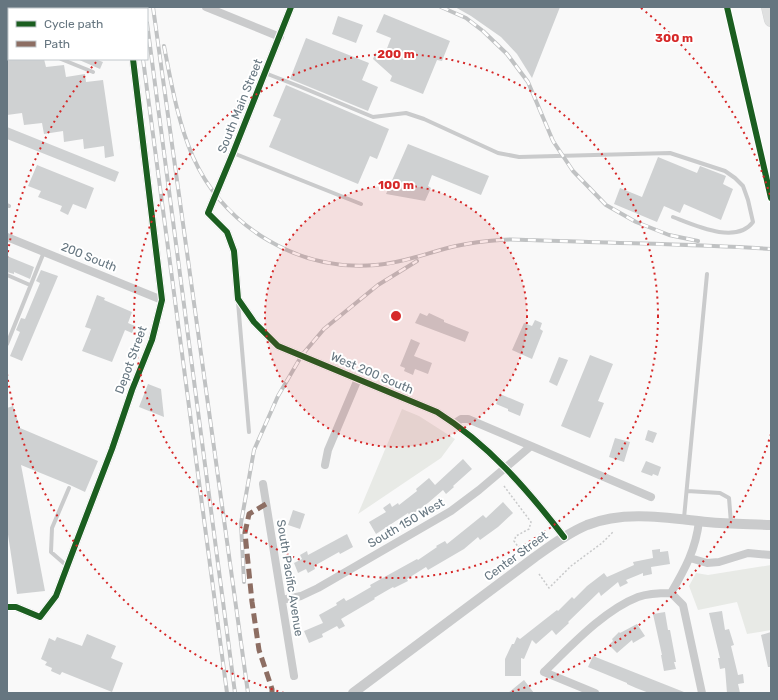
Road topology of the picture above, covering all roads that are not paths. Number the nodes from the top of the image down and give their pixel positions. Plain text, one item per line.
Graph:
1 (206, 7) edge
2 (291, 7) edge
3 (768, 7) edge
4 (771, 20) edge
5 (280, 38) junction
6 (64, 60) edge
7 (132, 60) edge
8 (93, 72) dead end
9 (265, 73) junction
10 (233, 153) junction
11 (362, 204) dead end
12 (672, 217) dead end
13 (7, 236) edge
14 (44, 252) junction
15 (707, 274) dead end
16 (7, 276) edge
17 (30, 285) junction
18 (238, 299) junction
19 (162, 300) junction
20 (9, 334) edge
21 (7, 344) edge
22 (358, 379) junction
23 (455, 423) junction
24 (249, 432) dead end
25 (531, 446) junction
26 (325, 466) dead end
27 (506, 467) junction
28 (262, 484) dead end
29 (69, 488) dead end
30 (686, 491) junction
31 (651, 497) dead end
32 (684, 519) junction
33 (699, 521) junction
34 (731, 524) junction
35 (771, 524) edge
36 (564, 537) junction
37 (771, 555) edge
38 (690, 558) junction
39 (67, 566) junction
40 (671, 593) junction
41 (282, 600) junction
42 (7, 608) edge
43 (294, 676) dead end
44 (353, 693) edge
45 (595, 693) edge
46 (702, 693) edge

1 - 5 street
2 - 5 street, South Main Street
3 - 4 main road
5 - 9 street, South Main Street
6 - 8 lane
7 - 19 street, Depot Street
9 - 10 street, South Main Street
9 - 12 lane
10 - 11 lane
10 - 18 street, South Main Street
13 - 14 street, 200 South
14 - 17 lane
14 - 19 street, 200 South
15 - 30 lane
16 - 17 lane
17 - 20 lane
18 - 22 street, West 200 South
18 - 24 lane
19 - 39 street, Depot Street
20 - 21 lane
22 - 23 street, West 200 South
22 - 26 street
23 - 25 street
23 - 27 street, West 200 South
25 - 27 street, South 150 West
25 - 31 street
27 - 36 street, West 200 South
27 - 41 street, South 150 West
28 - 41 street, South Pacific Avenue
29 - 39 lane
30 - 32 lane
30 - 34 lane
32 - 33 street, Center Street
32 - 36 street, Center Street
33 - 34 street, Center Street
33 - 38 street
34 - 35 street, Center Street
36 - 44 street, Center Street
37 - 38 street
38 - 40 street
39 - 42 street, Depot Street
40 - 45 street
40 - 46 street
41 - 43 street, South Pacific Avenue

